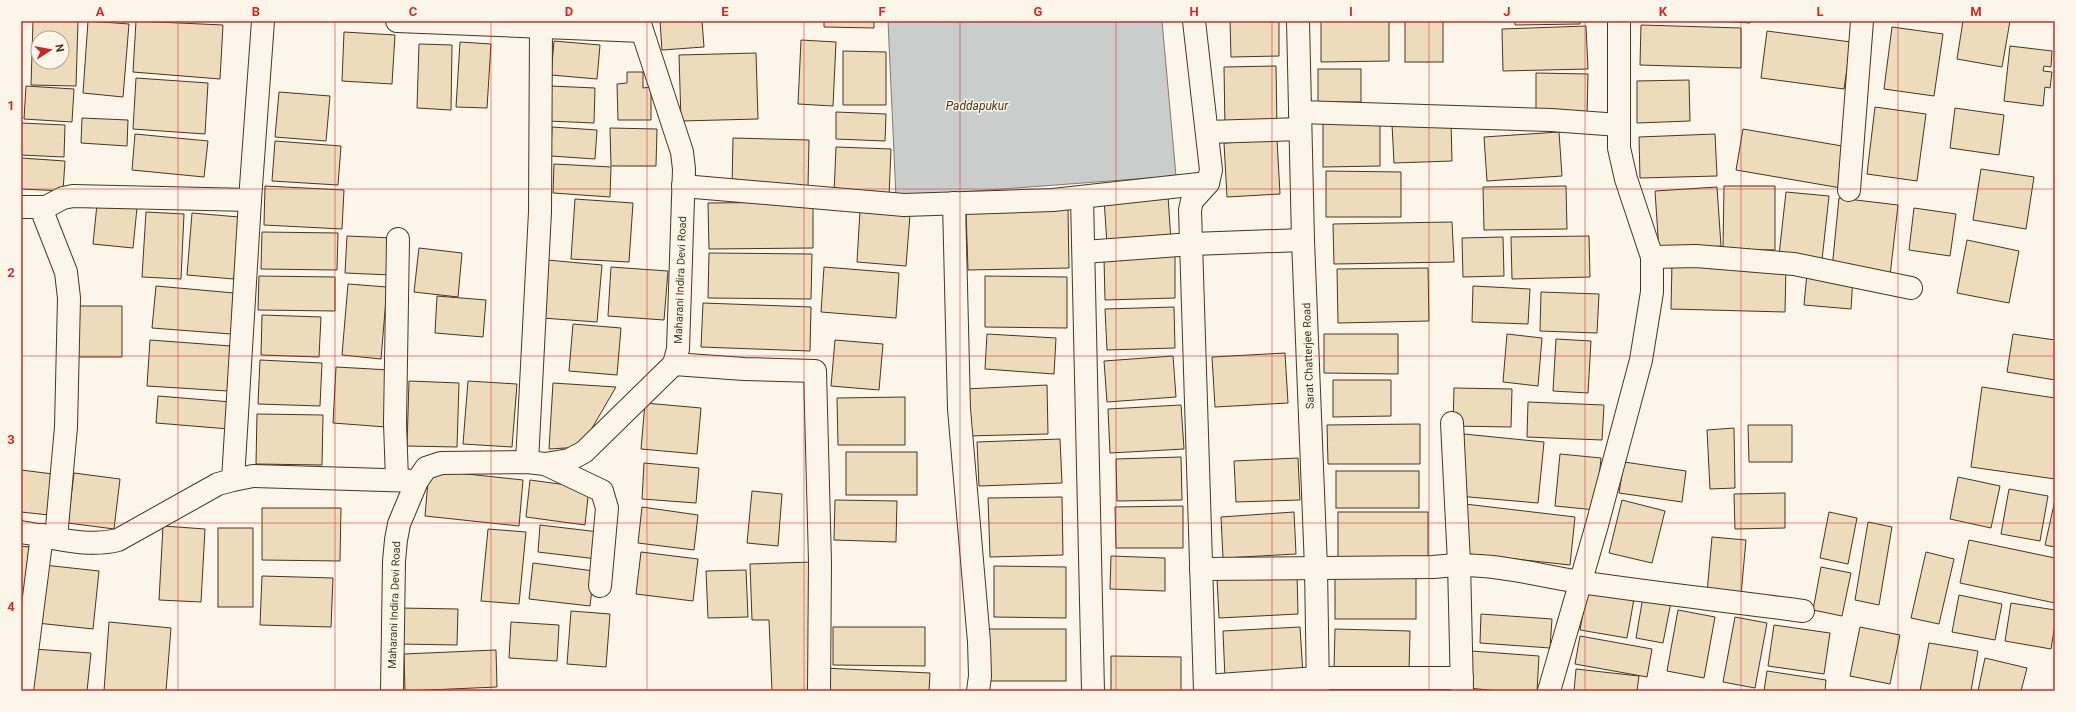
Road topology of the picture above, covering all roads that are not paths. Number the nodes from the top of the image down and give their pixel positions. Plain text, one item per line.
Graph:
1 (263, 21) edge
2 (397, 21) edge
3 (1194, 21) edge
4 (1298, 21) edge
5 (1619, 21) edge
6 (1862, 21) edge
7 (640, 26) edge
8 (540, 27) junction
9 (1300, 121) junction
10 (1619, 125) junction
11 (1207, 132) junction
12 (1208, 183) junction
13 (683, 186) junction
14 (1849, 190) dead end
15 (1082, 197) junction
16 (250, 200) junction
17 (954, 203) junction
18 (21, 207) edge
19 (46, 207) junction
20 (398, 239) dead end
21 (1303, 240) junction
22 (1192, 244) junction
23 (1084, 252) junction
24 (1652, 257) junction
25 (1911, 288) dead end
26 (674, 364) junction
27 (1452, 423) dead end
28 (536, 463) junction
29 (233, 480) junction
30 (407, 480) junction
31 (21, 532) edge
32 (49, 537) junction
33 (1459, 564) junction
34 (1316, 568) junction
35 (1201, 569) junction
36 (1580, 582) junction
37 (600, 586) dead end
38 (1803, 611) dead end
39 (1318, 684) edge
40 (1462, 685) edge
41 (1205, 689) edge
42 (22, 691) edge
43 (392, 691) edge
44 (819, 691) edge
45 (978, 691) edge
46 (1093, 691) edge
47 (1549, 691) edge

1 - 16 street
2 - 8 street
3 - 11 street
4 - 9 street, Sarat Chatterjee Road
5 - 10 street
6 - 14 street
7 - 8 street
7 - 13 street, Maharani Indira Devi Road
8 - 28 street
9 - 10 street
9 - 11 street
9 - 21 street, Sarat Chatterjee Road
10 - 24 street
11 - 12 street
12 - 15 street
12 - 22 street
13 - 17 street
13 - 26 street, Maharani Indira Devi Road
15 - 17 street
15 - 23 street
16 - 19 street
16 - 29 street
17 - 45 street
18 - 19 street
19 - 32 street
20 - 30 street
21 - 22 street
21 - 34 street, Sarat Chatterjee Road
22 - 23 street
22 - 35 street
23 - 46 street
24 - 25 street
24 - 36 street
26 - 28 street, Maharani Indira Devi Road
26 - 44 street
27 - 33 street
28 - 30 street, Maharani Indira Devi Road
28 - 37 street
29 - 30 street
29 - 32 street
30 - 43 street, Maharani Indira Devi Road
31 - 32 street
32 - 42 street
33 - 34 street
33 - 36 street
33 - 40 street
34 - 35 street
34 - 39 street, Sarat Chatterjee Road
35 - 41 street
36 - 38 street
36 - 47 street
39 - 40 street
39 - 41 street

